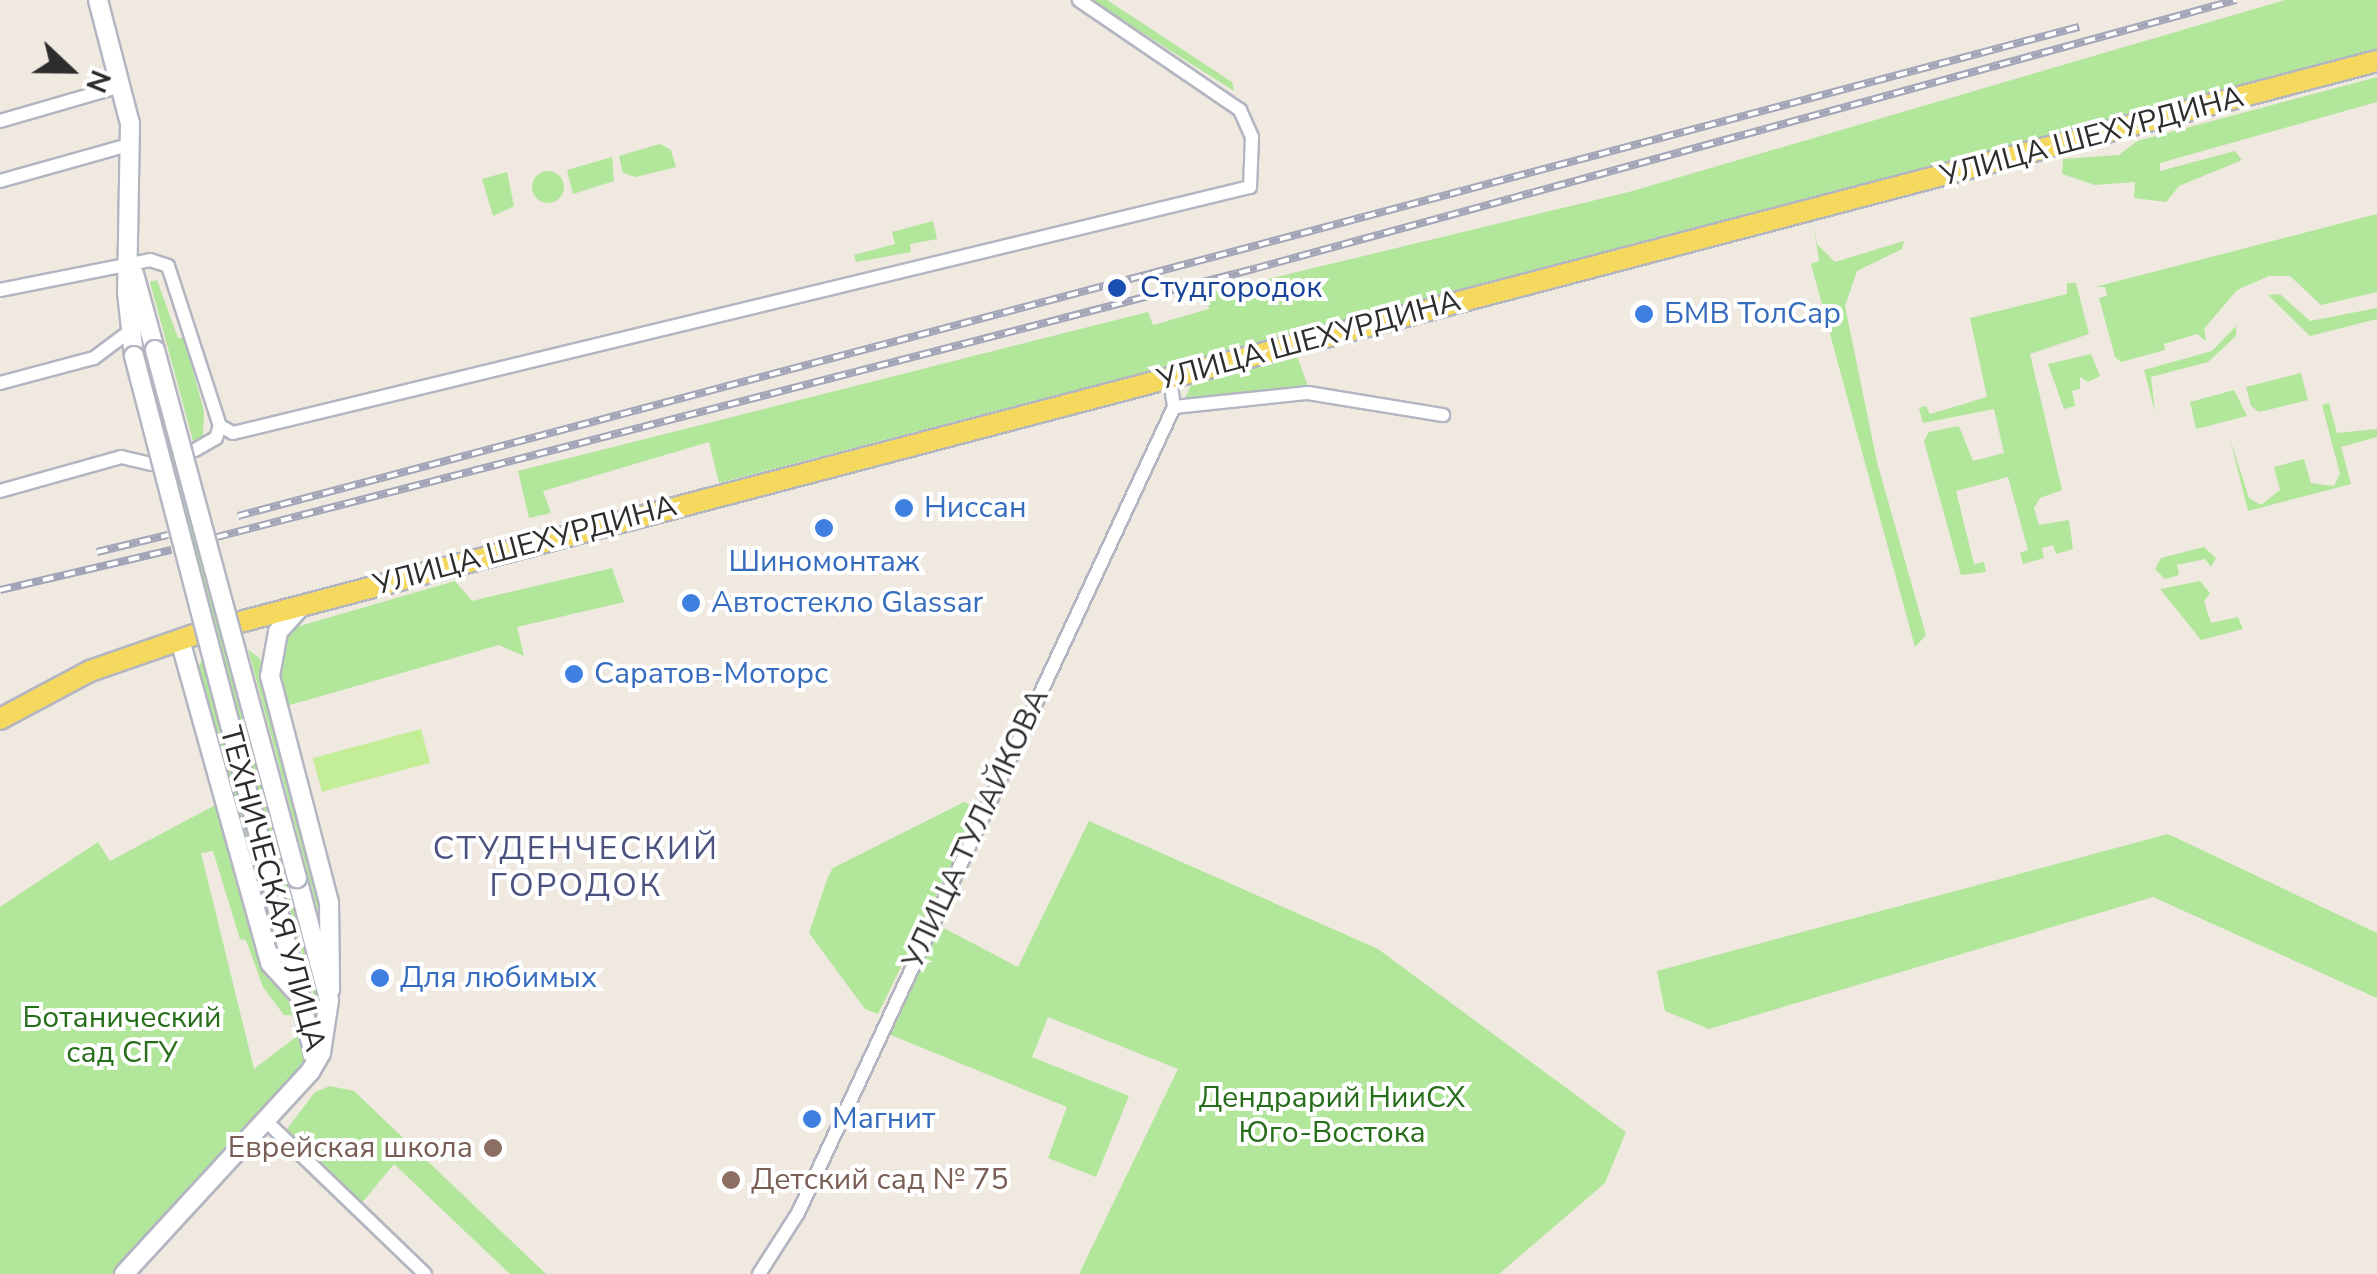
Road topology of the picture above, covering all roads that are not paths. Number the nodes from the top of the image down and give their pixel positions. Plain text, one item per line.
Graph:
1 (98, 0) edge
2 (1079, 0) edge
3 (2377, 61) edge
4 (121, 86) junction
5 (0, 120) edge
6 (132, 144) junction
7 (0, 181) edge
8 (130, 264) junction
9 (0, 290) edge
10 (130, 331) junction
11 (1170, 378) junction
12 (0, 384) edge
13 (1174, 407) junction
14 (1443, 415) dead end
15 (220, 426) junction
16 (195, 450) dead end
17 (151, 464) dead end
18 (0, 491) edge
19 (302, 605) junction
20 (240, 622) dead end
21 (187, 637) joint
22 (0, 719) edge
23 (302, 1001) junction
24 (328, 1002) junction
25 (315, 1066) junction
26 (265, 1120) junction
27 (124, 1274) edge
28 (425, 1274) edge
29 (759, 1274) edge

1 - 4 main road, ТЕХНИЧЕСКАЯ УЛИЦА
2 - 15 street
3 - 11 main road, УЛИЦА ШЕХУРДИНА
4 - 5 street
4 - 6 main road, ТЕХНИЧЕСКАЯ УЛИЦА
6 - 7 street
6 - 8 main road, ТЕХНИЧЕСКАЯ УЛИЦА
8 - 9 street
8 - 10 main road, ТЕХНИЧЕСКАЯ УЛИЦА
8 - 15 street
8 - 24 main road, ТЕХНИЧЕСКАЯ УЛИЦА, bridge
10 - 12 street
10 - 23 main road, ТЕХНИЧЕСКАЯ УЛИЦА, bridge
11 - 13 street
11 - 19 main road, УЛИЦА ШЕХУРДИНА
13 - 14 street
13 - 29 street, УЛИЦА ТУЛАЙКОВА
15 - 16 street
17 - 18 street
19 - 20 main road, УЛИЦА ШЕХУРДИНА
19 - 24 main road
21 - 22 main road
21 - 23 main road
23 - 24 street
23 - 25 main road, ТЕХНИЧЕСКАЯ УЛИЦА
24 - 25 main road, ТЕХНИЧЕСКАЯ УЛИЦА
25 - 26 main road
26 - 27 main road
26 - 28 street

